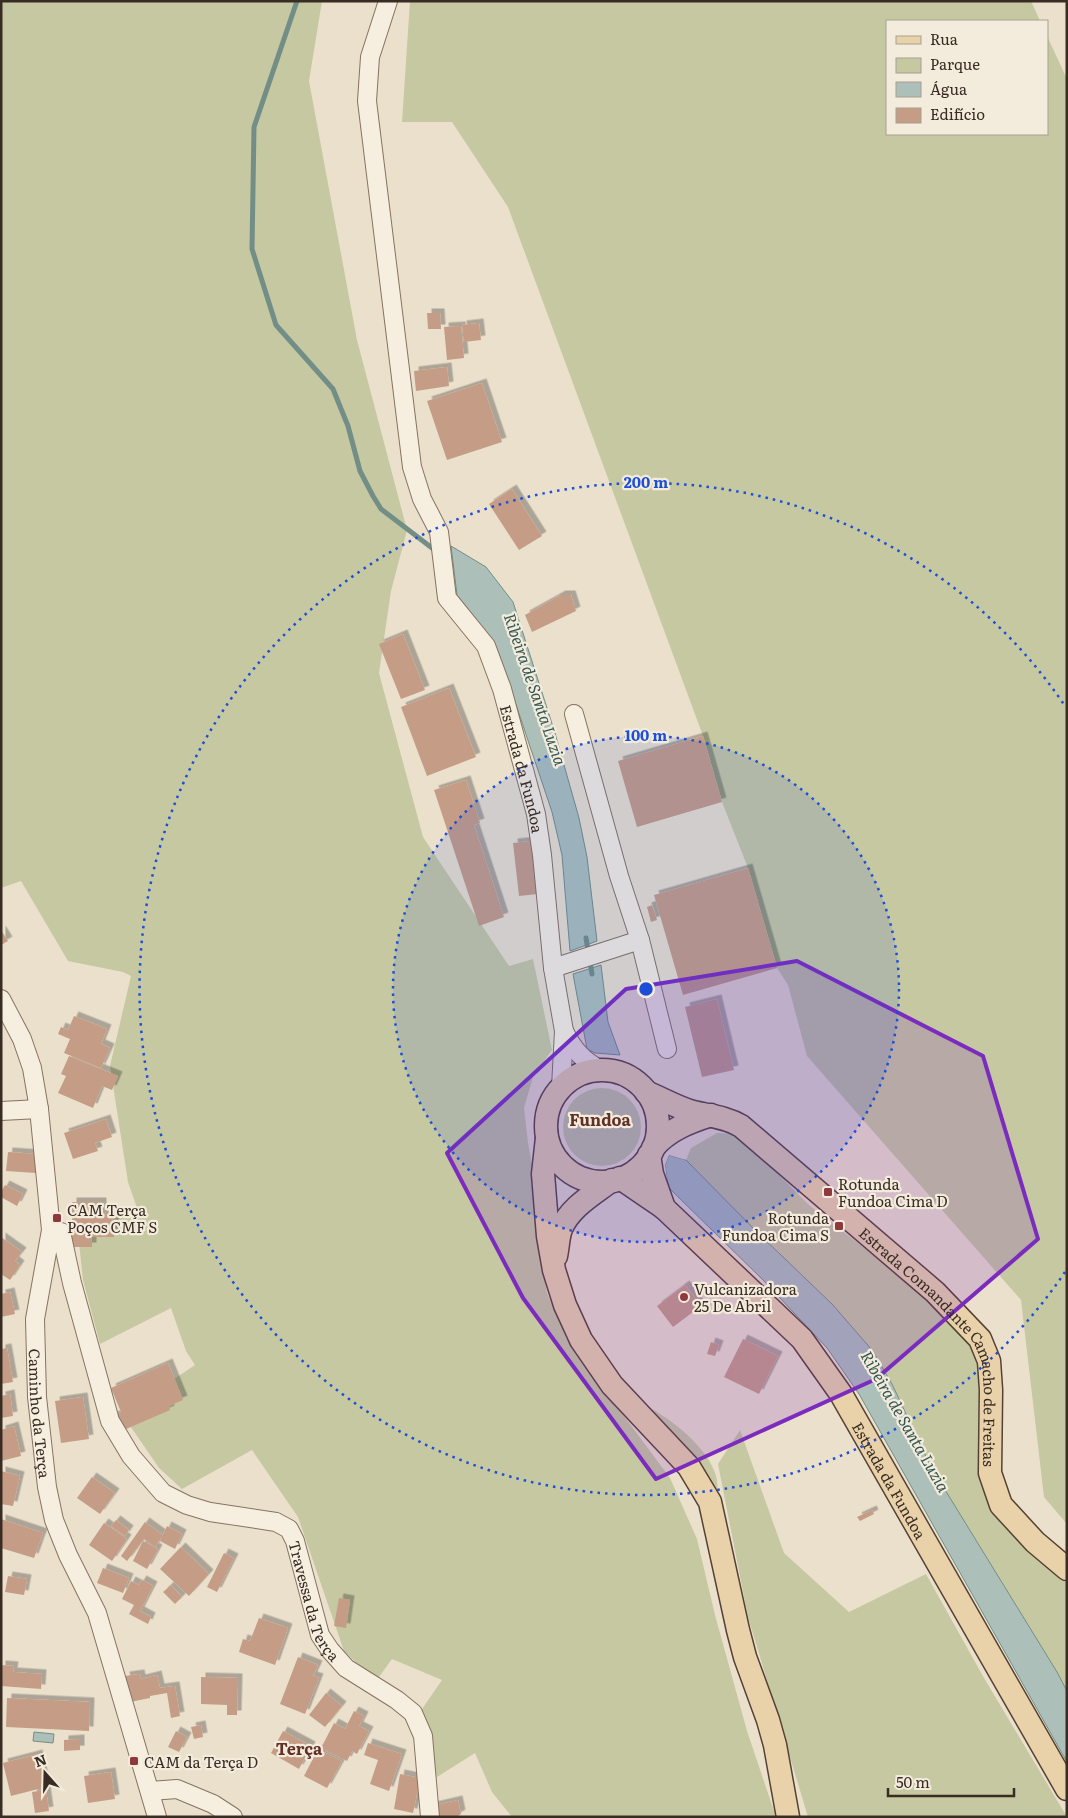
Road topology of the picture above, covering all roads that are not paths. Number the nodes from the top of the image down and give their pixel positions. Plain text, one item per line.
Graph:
1 (388, 1) edge
2 (574, 714) dead end
3 (640, 940) junction
4 (553, 968) junction
5 (1, 999) edge
6 (564, 1031) junction
7 (667, 1049) dead end
8 (595, 1070) junction
9 (561, 1087) junction
10 (646, 1092) junction
11 (39, 1109) junction
12 (1, 1111) edge
13 (711, 1115) junction
14 (547, 1138) junction
15 (653, 1148) junction
16 (616, 1179) junction
17 (664, 1208) junction
18 (51, 1230) junction
19 (554, 1270) junction
20 (1067, 1569) edge
21 (1067, 1790) edge
22 (150, 1791) junction
23 (157, 1817) edge
24 (233, 1817) edge
25 (430, 1817) edge
26 (788, 1817) edge

1 - 4 street, Estrada da Fundoa
2 - 3 street
3 - 4 street
3 - 7 street
4 - 6 street, Estrada da Fundoa
5 - 11 street, Caminho da Terça
6 - 8 street
6 - 9 street
8 - 9 main road
8 - 10 main road
9 - 14 main road
10 - 13 main road, Estrada Comandante Camacho de Freitas
10 - 15 main road
11 - 12 street
11 - 18 street, Caminho da Terça
13 - 15 main road
13 - 20 main road, Estrada Comandante Camacho de Freitas
14 - 16 main road
14 - 19 main road
15 - 16 main road
15 - 17 main road, Estrada da Fundoa
16 - 17 main road, Estrada da Fundoa
16 - 19 main road
17 - 21 main road, Estrada da Fundoa
18 - 22 street, Caminho da Terça
18 - 25 street, Travessa da Terça
19 - 26 main road
22 - 23 street, Caminho da Terça
22 - 24 street

